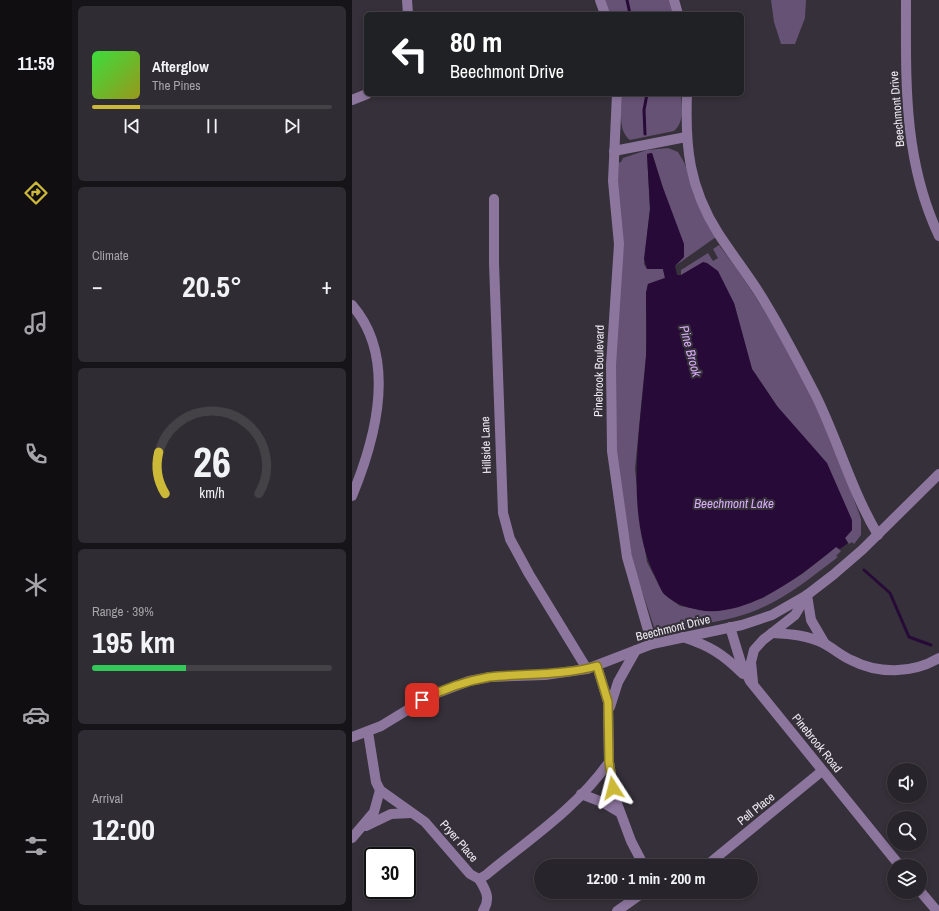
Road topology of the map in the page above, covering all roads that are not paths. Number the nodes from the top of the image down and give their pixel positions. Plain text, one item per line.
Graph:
1 (407, 0) edge
2 (600, 0) edge
3 (674, 0) edge
4 (906, 0) edge
5 (408, 12) edge
6 (604, 12) edge
7 (677, 12) edge
8 (364, 95) edge
9 (618, 96) edge
10 (687, 96) edge
11 (352, 100) edge
12 (686, 137) junction
13 (614, 151) junction
14 (494, 199) dead end
15 (939, 236) edge
16 (352, 305) edge
17 (939, 474) edge
18 (352, 496) edge
19 (878, 535) junction
20 (807, 595) junction
21 (730, 627) junction
22 (772, 633) junction
23 (681, 637) junction
24 (652, 644) junction
25 (825, 644) junction
26 (636, 650) junction
27 (939, 658) edge
28 (592, 668) junction
29 (752, 683) junction
30 (608, 710) junction
31 (368, 732) junction
32 (352, 737) edge
33 (609, 762) junction
34 (822, 771) junction
35 (380, 790) junction
36 (581, 794) junction
37 (619, 812) junction
38 (411, 813) junction
39 (360, 829) junction
40 (352, 838) edge
41 (640, 859) edge
42 (715, 859) edge
43 (894, 859) edge
44 (479, 879) junction
45 (634, 899) edge
46 (927, 899) edge
47 (483, 911) edge
48 (617, 911) edge
49 (937, 911) edge

1 - 5 street
2 - 6 street
3 - 7 street
4 - 15 street, Beechmont Drive
8 - 11 street
9 - 13 street, Pinebrook Boulevard
10 - 12 street
12 - 13 street
12 - 19 street
13 - 24 street, Pinebrook Boulevard
14 - 28 street, Hillside Lane
16 - 18 street
17 - 19 street, Beechmont Drive
19 - 20 street, Beechmont Drive
20 - 21 street, Beechmont Drive
20 - 22 street
20 - 25 street
21 - 23 street, Beechmont Drive
21 - 29 street, Pinebrook Road
22 - 25 street
22 - 29 street
23 - 24 street, Beechmont Drive
23 - 29 street
24 - 26 street, Beechmont Drive
25 - 27 street
26 - 28 street, Beechmont Drive
26 - 30 street
28 - 30 street
28 - 31 street, Beechmont Drive
29 - 34 street, Pinebrook Road
30 - 33 street
31 - 32 street, Beechmont Drive
31 - 35 street
33 - 36 street, Pryer Place
33 - 37 street
34 - 42 street, Pell Place
34 - 43 street, Pinebrook Road
35 - 38 street, Pryer Place
35 - 39 street
36 - 37 street
36 - 44 street, Pryer Place
37 - 41 street
38 - 39 street
38 - 44 street, Pryer Place
39 - 40 street
44 - 47 street
45 - 48 street
46 - 49 street

